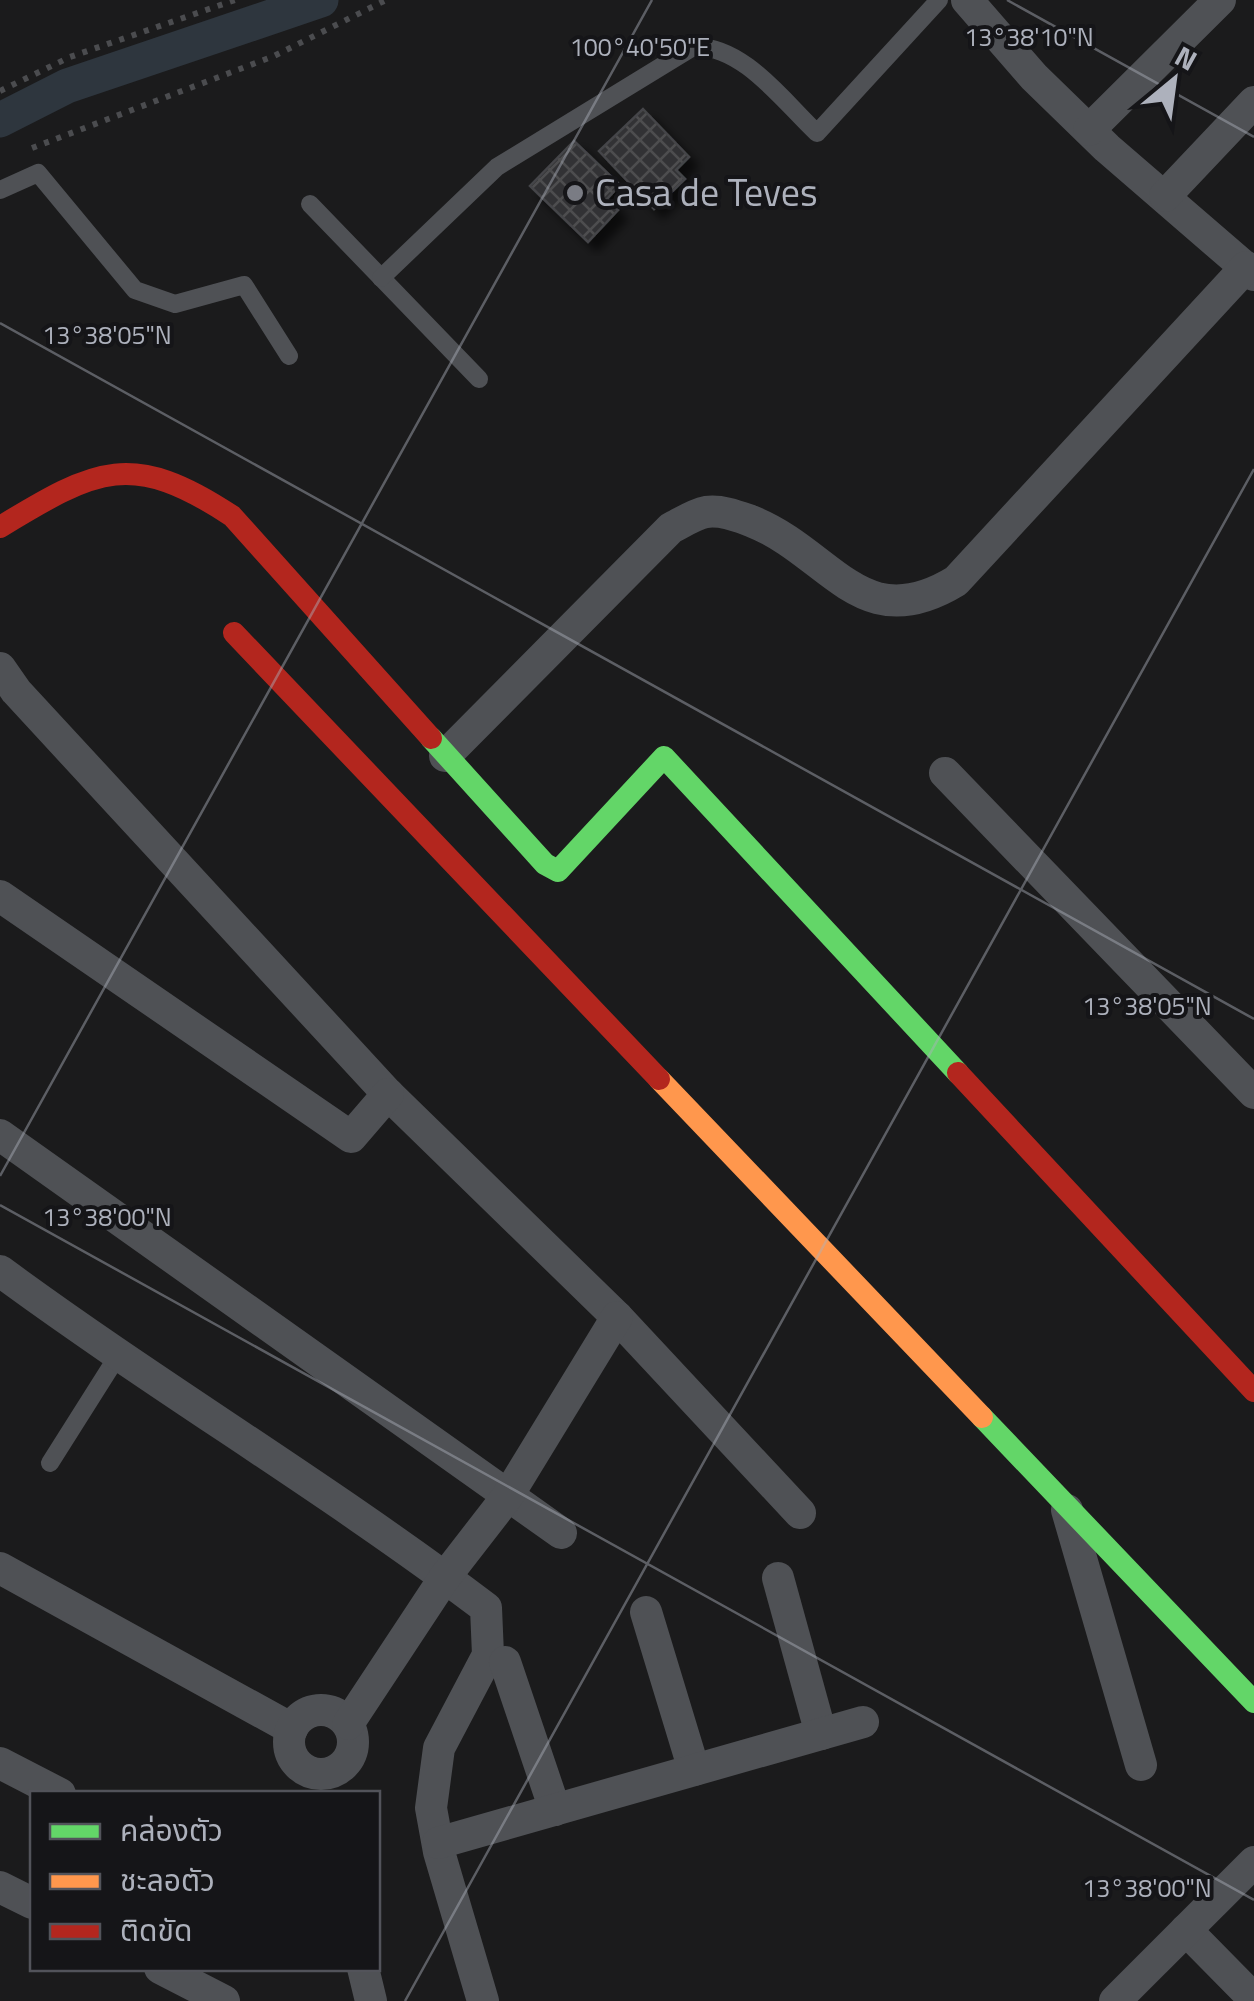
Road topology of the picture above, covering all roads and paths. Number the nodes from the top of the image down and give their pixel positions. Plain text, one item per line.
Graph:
1 (235, 0) edge
2 (386, 0) edge
3 (939, 0) edge
4 (966, 0) edge
5 (1220, 0) edge
6 (0, 91) edge
7 (1254, 102) edge
8 (1089, 130) junction
9 (18, 156) dead end
10 (0, 190) edge
11 (1165, 196) junction
12 (310, 204) dead end
13 (1250, 271) edge
14 (381, 278) junction
15 (289, 356) dead end
16 (479, 379) dead end
17 (0, 527) edge
18 (234, 632) dead end
19 (0, 668) edge
20 (446, 756) junction
21 (944, 773) dead end
22 (0, 896) edge
23 (1254, 1092) edge
24 (388, 1094) junction
25 (0, 1134) edge
26 (0, 1271) edge
27 (617, 1317) junction
28 (117, 1357) junction
29 (1254, 1391) edge
30 (50, 1463) dead end
31 (507, 1496) junction
32 (1066, 1510) junction
33 (800, 1513) dead end
34 (561, 1534) dead end
35 (0, 1568) edge
36 (445, 1577) junction
37 (778, 1578) dead end
38 (646, 1612) dead end
39 (505, 1662) dead end
40 (1247, 1681) edge
41 (863, 1722) dead end
42 (348, 1724) junction
43 (292, 1729) junction
44 (821, 1734) junction
45 (0, 1763) edge
46 (1141, 1765) dead end
47 (694, 1770) junction
48 (316, 1783) edge
49 (54, 1791) edge
50 (555, 1810) junction
51 (438, 1843) junction
52 (1254, 1862) edge
53 (0, 1886) edge
54 (30, 1902) edge
55 (1186, 1930) junction
56 (166, 1971) edge
57 (364, 1971) edge
58 (1254, 1999) edge
59 (224, 2001) edge
60 (371, 2001) edge
61 (483, 2001) edge
62 (1115, 2001) edge

1 - 6 path
2 - 9 path
3 - 14 lane
4 - 8 street
5 - 8 street
7 - 11 street
8 - 11 street
10 - 15 lane
11 - 13 street
12 - 14 lane
13 - 20 street
14 - 16 lane
17 - 20 street
18 - 32 street
19 - 24 street
20 - 29 street
21 - 23 street
22 - 24 street
24 - 27 street
25 - 31 street
26 - 28 street
27 - 31 street
27 - 33 street
28 - 30 lane
28 - 36 street
31 - 34 street
31 - 36 street
32 - 40 street
32 - 46 street
35 - 43 street
36 - 42 street
36 - 51 street
37 - 44 street
38 - 47 street
39 - 50 street
41 - 44 street
42 - 43 street
42 - 48 street
43 - 48 street
44 - 47 street
45 - 49 street
47 - 50 street
50 - 51 street
51 - 61 street
52 - 55 street
53 - 54 street
55 - 58 street
55 - 62 street
56 - 59 street
57 - 60 street

